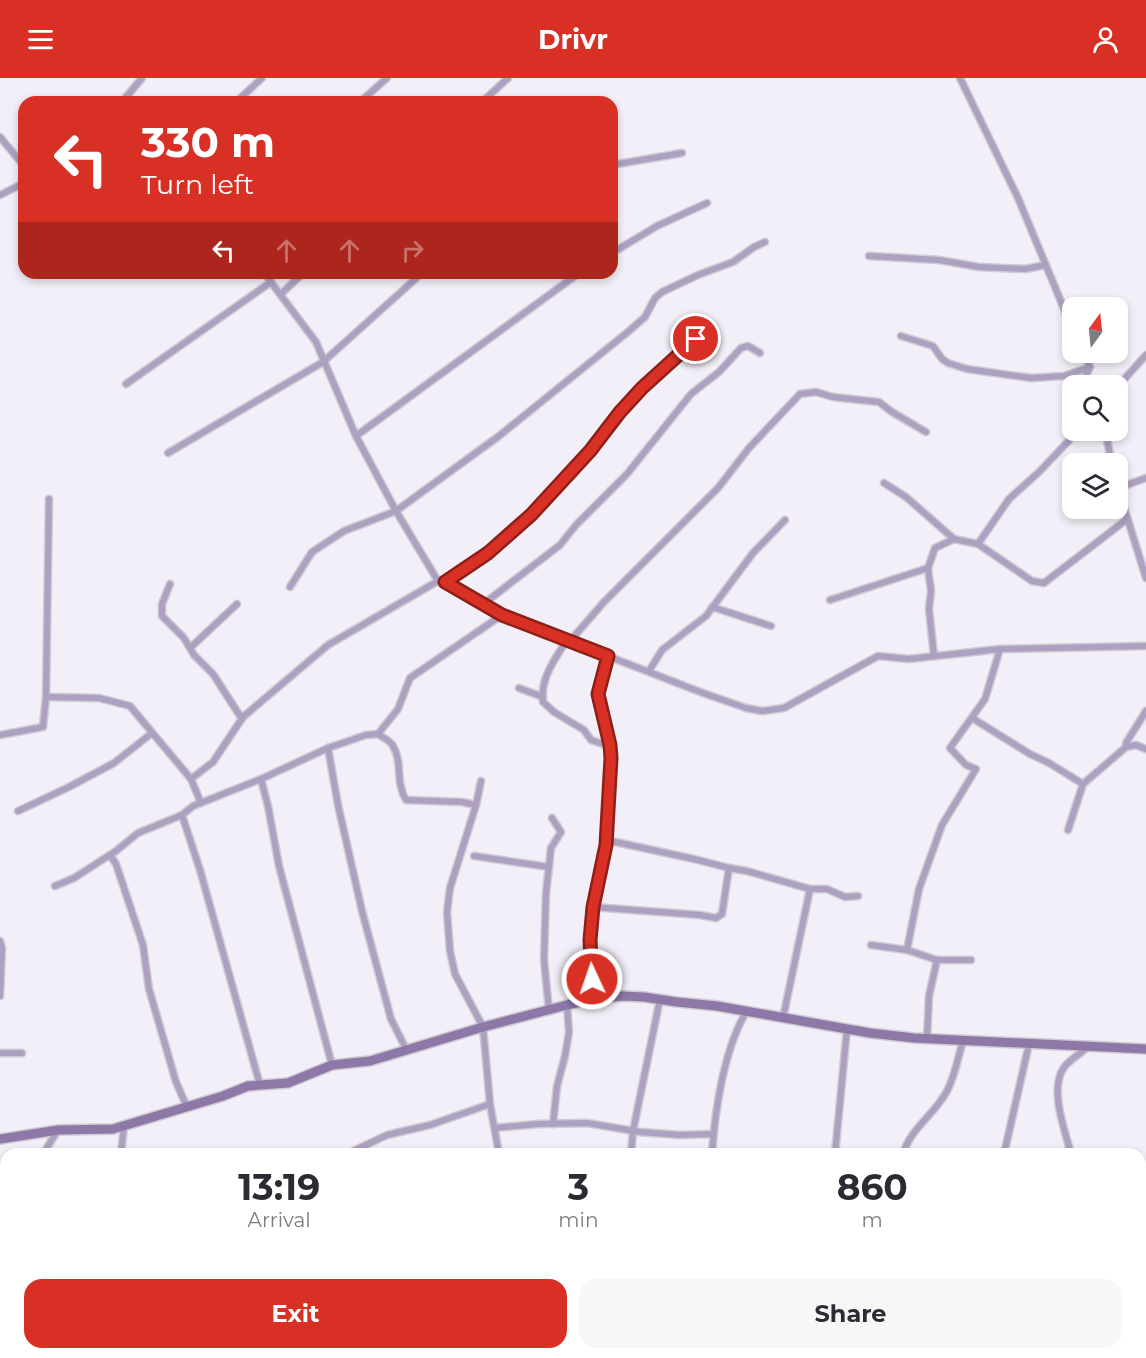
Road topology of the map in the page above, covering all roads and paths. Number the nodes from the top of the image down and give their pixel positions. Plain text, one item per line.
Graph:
1 (142, 78) edge
2 (262, 78) edge
3 (387, 78) edge
4 (508, 78) edge
5 (960, 78) edge
6 (127, 96) edge
7 (242, 96) edge
8 (367, 96) edge
9 (488, 96) edge
10 (0, 137) edge
11 (682, 153) dead end
12 (18, 159) edge
13 (618, 164) edge
14 (18, 186) edge
15 (0, 195) edge
16 (707, 203) dead end
17 (765, 242) dead end
18 (618, 249) edge
19 (869, 256) dead end
20 (1046, 265) junction
21 (269, 279) edge
22 (297, 279) edge
23 (415, 279) edge
24 (571, 279) edge
25 (271, 282) junction
26 (281, 294) junction
27 (1062, 304) edge
28 (901, 336) dead end
29 (696, 339) dead end
30 (760, 353) dead end
31 (1146, 355) edge
32 (323, 362) junction
33 (1088, 363) edge
34 (1090, 367) junction
35 (1086, 375) edge
36 (1128, 375) edge
37 (126, 384) dead end
38 (926, 432) dead end
39 (356, 436) junction
40 (1069, 441) edge
41 (168, 453) dead end
42 (1146, 478) edge
43 (884, 483) dead end
44 (1128, 484) edge
45 (49, 499) dead end
46 (396, 511) junction
47 (785, 520) dead end
48 (1126, 520) joint
49 (954, 539) junction
50 (978, 544) junction
51 (928, 568) junction
52 (1146, 578) edge
53 (441, 581) junction
54 (170, 584) dead end
55 (290, 587) dead end
56 (830, 600) dead end
57 (237, 604) dead end
58 (482, 605) junction
59 (712, 607) junction
60 (502, 615) junction
61 (771, 626) dead end
62 (568, 641) junction
63 (1146, 646) edge
64 (190, 648) junction
65 (1000, 649) junction
66 (608, 656) junction
67 (934, 656) junction
68 (649, 671) junction
69 (519, 688) dead end
70 (46, 697) junction
71 (543, 697) junction
72 (1146, 711) edge
73 (972, 717) junction
74 (242, 718) junction
75 (152, 733) junction
76 (378, 734) junction
77 (0, 735) edge
78 (608, 740) junction
79 (1126, 747) junction
80 (328, 748) junction
81 (1146, 749) edge
82 (191, 779) junction
83 (261, 779) junction
84 (480, 782) dead end
85 (1083, 784) junction
86 (201, 803) junction
87 (476, 805) junction
88 (18, 811) dead end
89 (182, 815) junction
90 (552, 818) dead end
91 (1068, 830) dead end
92 (606, 840) junction
93 (110, 855) junction
94 (474, 856) dead end
95 (549, 867) junction
96 (729, 868) junction
97 (55, 886) dead end
98 (810, 889) junction
99 (858, 896) dead end
100 (593, 907) junction
101 (0, 941) edge
102 (871, 945) dead end
103 (907, 950) junction
104 (937, 960) junction
105 (971, 960) dead end
106 (0, 996) edge
107 (593, 999) junction
108 (660, 999) junction
109 (567, 1005) junction
110 (549, 1010) junction
111 (746, 1012) junction
112 (783, 1018) junction
113 (483, 1027) junction
114 (847, 1029) junction
115 (927, 1039) junction
116 (963, 1041) junction
117 (1029, 1044) junction
118 (1088, 1047) junction
119 (1146, 1049) edge
120 (407, 1051) junction
121 (0, 1053) edge
122 (22, 1053) dead end
123 (332, 1065) junction
124 (260, 1085) junction
125 (490, 1104) junction
126 (187, 1107) junction
127 (553, 1124) junction
128 (124, 1126) junction
129 (495, 1128) junction
130 (58, 1130) junction
131 (633, 1131) junction
132 (713, 1134) junction
133 (0, 1139) edge
134 (47, 1148) edge
135 (122, 1148) edge
136 (360, 1148) edge
137 (499, 1148) edge
138 (632, 1148) edge
139 (712, 1148) edge
140 (837, 1148) edge
141 (906, 1148) edge
142 (1005, 1148) edge
143 (1069, 1148) edge

1 - 6 street
2 - 7 street
3 - 8 street
4 - 9 street
5 - 20 street
10 - 12 street
11 - 13 street
14 - 15 street
16 - 18 street
17 - 46 street
19 - 20 street
20 - 27 street
21 - 25 street
22 - 26 street
23 - 32 street
24 - 39 street
25 - 26 street
25 - 37 street
26 - 32 street
28 - 34 street
29 - 53 street
30 - 58 street
31 - 36 street
32 - 39 street
32 - 41 street
33 - 34 street
34 - 35 street
38 - 62 street
39 - 46 street
40 - 50 street
42 - 44 street
43 - 49 street
45 - 70 street
46 - 53 street
46 - 55 street
47 - 59 street
48 - 50 street
48 - 52 street
49 - 50 street
49 - 51 street
51 - 56 street
51 - 67 street
53 - 58 street
53 - 74 street
54 - 64 street
57 - 64 street
58 - 60 street
59 - 61 street
59 - 68 street
60 - 62 street
60 - 76 street
62 - 66 street
62 - 71 street
63 - 65 street
64 - 74 street
65 - 67 street
65 - 73 street
66 - 68 street
66 - 78 street
67 - 68 street
69 - 71 street
70 - 75 street
70 - 77 street
71 - 78 street
72 - 79 street
73 - 85 street
73 - 103 street
74 - 82 street
75 - 82 street
75 - 88 street
76 - 80 street
76 - 87 street
78 - 92 street
79 - 81 street
79 - 85 street
80 - 83 street
80 - 120 street
82 - 86 street
83 - 86 street
83 - 123 street
84 - 87 street
85 - 91 street
86 - 89 street
87 - 113 street
89 - 93 street
89 - 124 street
90 - 95 street
92 - 96 street
92 - 100 street
93 - 97 street
93 - 126 street
94 - 95 street
95 - 110 street
96 - 98 street
96 - 100 street
98 - 99 street
98 - 112 street
100 - 107 street
101 - 106 street
102 - 103 street
103 - 104 street
104 - 105 street
104 - 115 street
107 - 108 street
107 - 109 street
108 - 111 street
108 - 131 street
109 - 110 street
109 - 127 street
110 - 113 street
111 - 112 street
111 - 132 street
112 - 114 street
113 - 120 street
113 - 125 street
114 - 115 street
114 - 140 street
115 - 116 street
116 - 117 street
116 - 141 street
117 - 118 street
117 - 142 street
118 - 119 street
118 - 143 street
120 - 123 street
121 - 122 street
123 - 124 street
124 - 126 street
125 - 129 street
125 - 136 street
126 - 128 street
127 - 129 street
127 - 131 street
128 - 130 street
128 - 135 street
129 - 137 street
130 - 133 street
130 - 134 street
131 - 132 street
131 - 138 street
132 - 139 street

